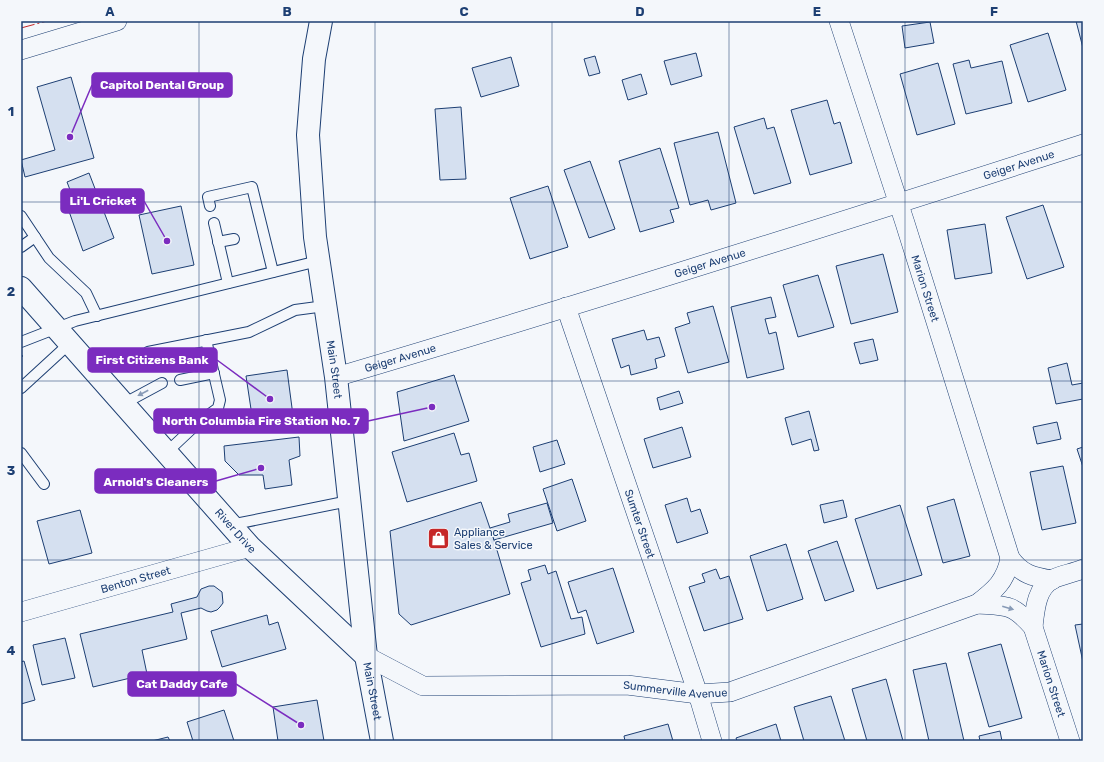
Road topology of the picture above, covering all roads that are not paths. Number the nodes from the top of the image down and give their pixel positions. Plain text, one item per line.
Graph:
1 (117, 21) edge
2 (321, 21) edge
3 (839, 21) edge
4 (92, 25) edge
5 (21, 50) edge
6 (1083, 144) edge
7 (898, 204) junction
8 (210, 206) dead end
9 (21, 216) edge
10 (214, 223) dead end
11 (35, 237) junction
12 (234, 238) dead end
13 (218, 242) junction
14 (21, 248) edge
15 (318, 261) junction
16 (273, 272) junction
17 (228, 283) junction
18 (21, 288) edge
19 (325, 306) junction
20 (566, 307) junction
21 (97, 316) junction
22 (63, 335) junction
23 (206, 340) junction
24 (21, 342) edge
25 (148, 352) dead end
26 (214, 373) junction
27 (336, 377) junction
28 (180, 380) dead end
29 (162, 383) dead end
30 (21, 388) edge
31 (123, 404) junction
32 (21, 453) edge
33 (166, 453) junction
34 (44, 484) dead end
35 (349, 501) junction
36 (230, 525) junction
37 (250, 547) junction
38 (1010, 558) junction
39 (1083, 569) edge
40 (1052, 580) junction
41 (977, 604) junction
42 (21, 612) edge
43 (1033, 627) junction
44 (366, 656) junction
45 (698, 694) junction
46 (382, 741) edge
47 (712, 741) edge
48 (1070, 741) edge

1 - 4 street
2 - 15 main road, Main Street
3 - 7 street, Marion Street
4 - 5 street
6 - 7 street, Geiger Avenue
7 - 20 street, Geiger Avenue
7 - 38 street, Marion Street
8 - 16 lane
9 - 11 lane
10 - 13 lane
11 - 14 lane
11 - 21 lane
12 - 13 lane
13 - 17 lane
15 - 16 lane
15 - 19 main road, Main Street
16 - 17 lane
17 - 21 lane
18 - 22 main road, River Drive
19 - 23 lane
19 - 27 main road, Main Street
20 - 27 street, Geiger Avenue
20 - 45 street, Sumter Street
21 - 22 lane
22 - 24 lane
22 - 30 lane
22 - 31 main road, River Drive
23 - 25 lane
23 - 26 lane
26 - 28 lane
26 - 33 lane
27 - 35 main road, Main Street
29 -> 31 lane
31 - 33 main road, River Drive
32 - 34 lane
33 - 36 main road, River Drive
35 - 36 lane
35 - 44 main road, Main Street
36 - 37 main road, River Drive
37 - 42 street, Benton Street
37 - 44 main road, River Drive
38 - 40 street
38 - 41 street
39 - 40 street
40 - 43 street
41 -> 43 street
41 - 45 street, Summerville Avenue
43 - 48 street, Marion Street
44 - 45 street, Summerville Avenue
44 - 46 main road, Main Street
45 - 47 street, Sumter Street

